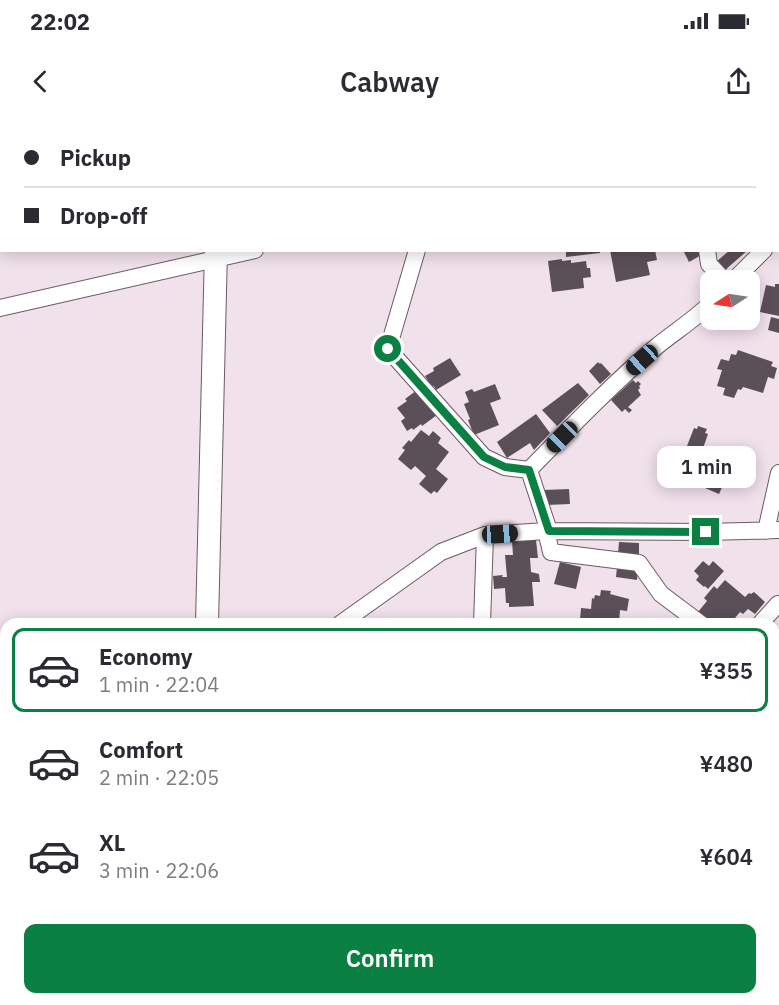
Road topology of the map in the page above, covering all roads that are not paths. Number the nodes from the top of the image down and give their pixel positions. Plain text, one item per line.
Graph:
1 (239, 252) edge
2 (416, 252) edge
3 (707, 252) edge
4 (762, 252) edge
5 (216, 255) edge
6 (715, 270) edge
7 (744, 270) edge
8 (0, 308) edge
9 (700, 314) edge
10 (529, 470) junction
11 (779, 473) edge
12 (547, 531) junction
13 (772, 531) edge
14 (485, 536) junction
15 (779, 605) edge
16 (207, 618) edge
17 (348, 618) edge
18 (482, 618) edge
19 (692, 618) edge
20 (765, 618) edge

1 - 5 street
2 - 10 street
3 - 6 street
4 - 7 street
5 - 8 street
5 - 16 street
9 - 10 street
10 - 12 street
11 - 13 street
12 - 13 street
12 - 14 street
12 - 19 street
14 - 17 street
14 - 18 street
15 - 20 street

